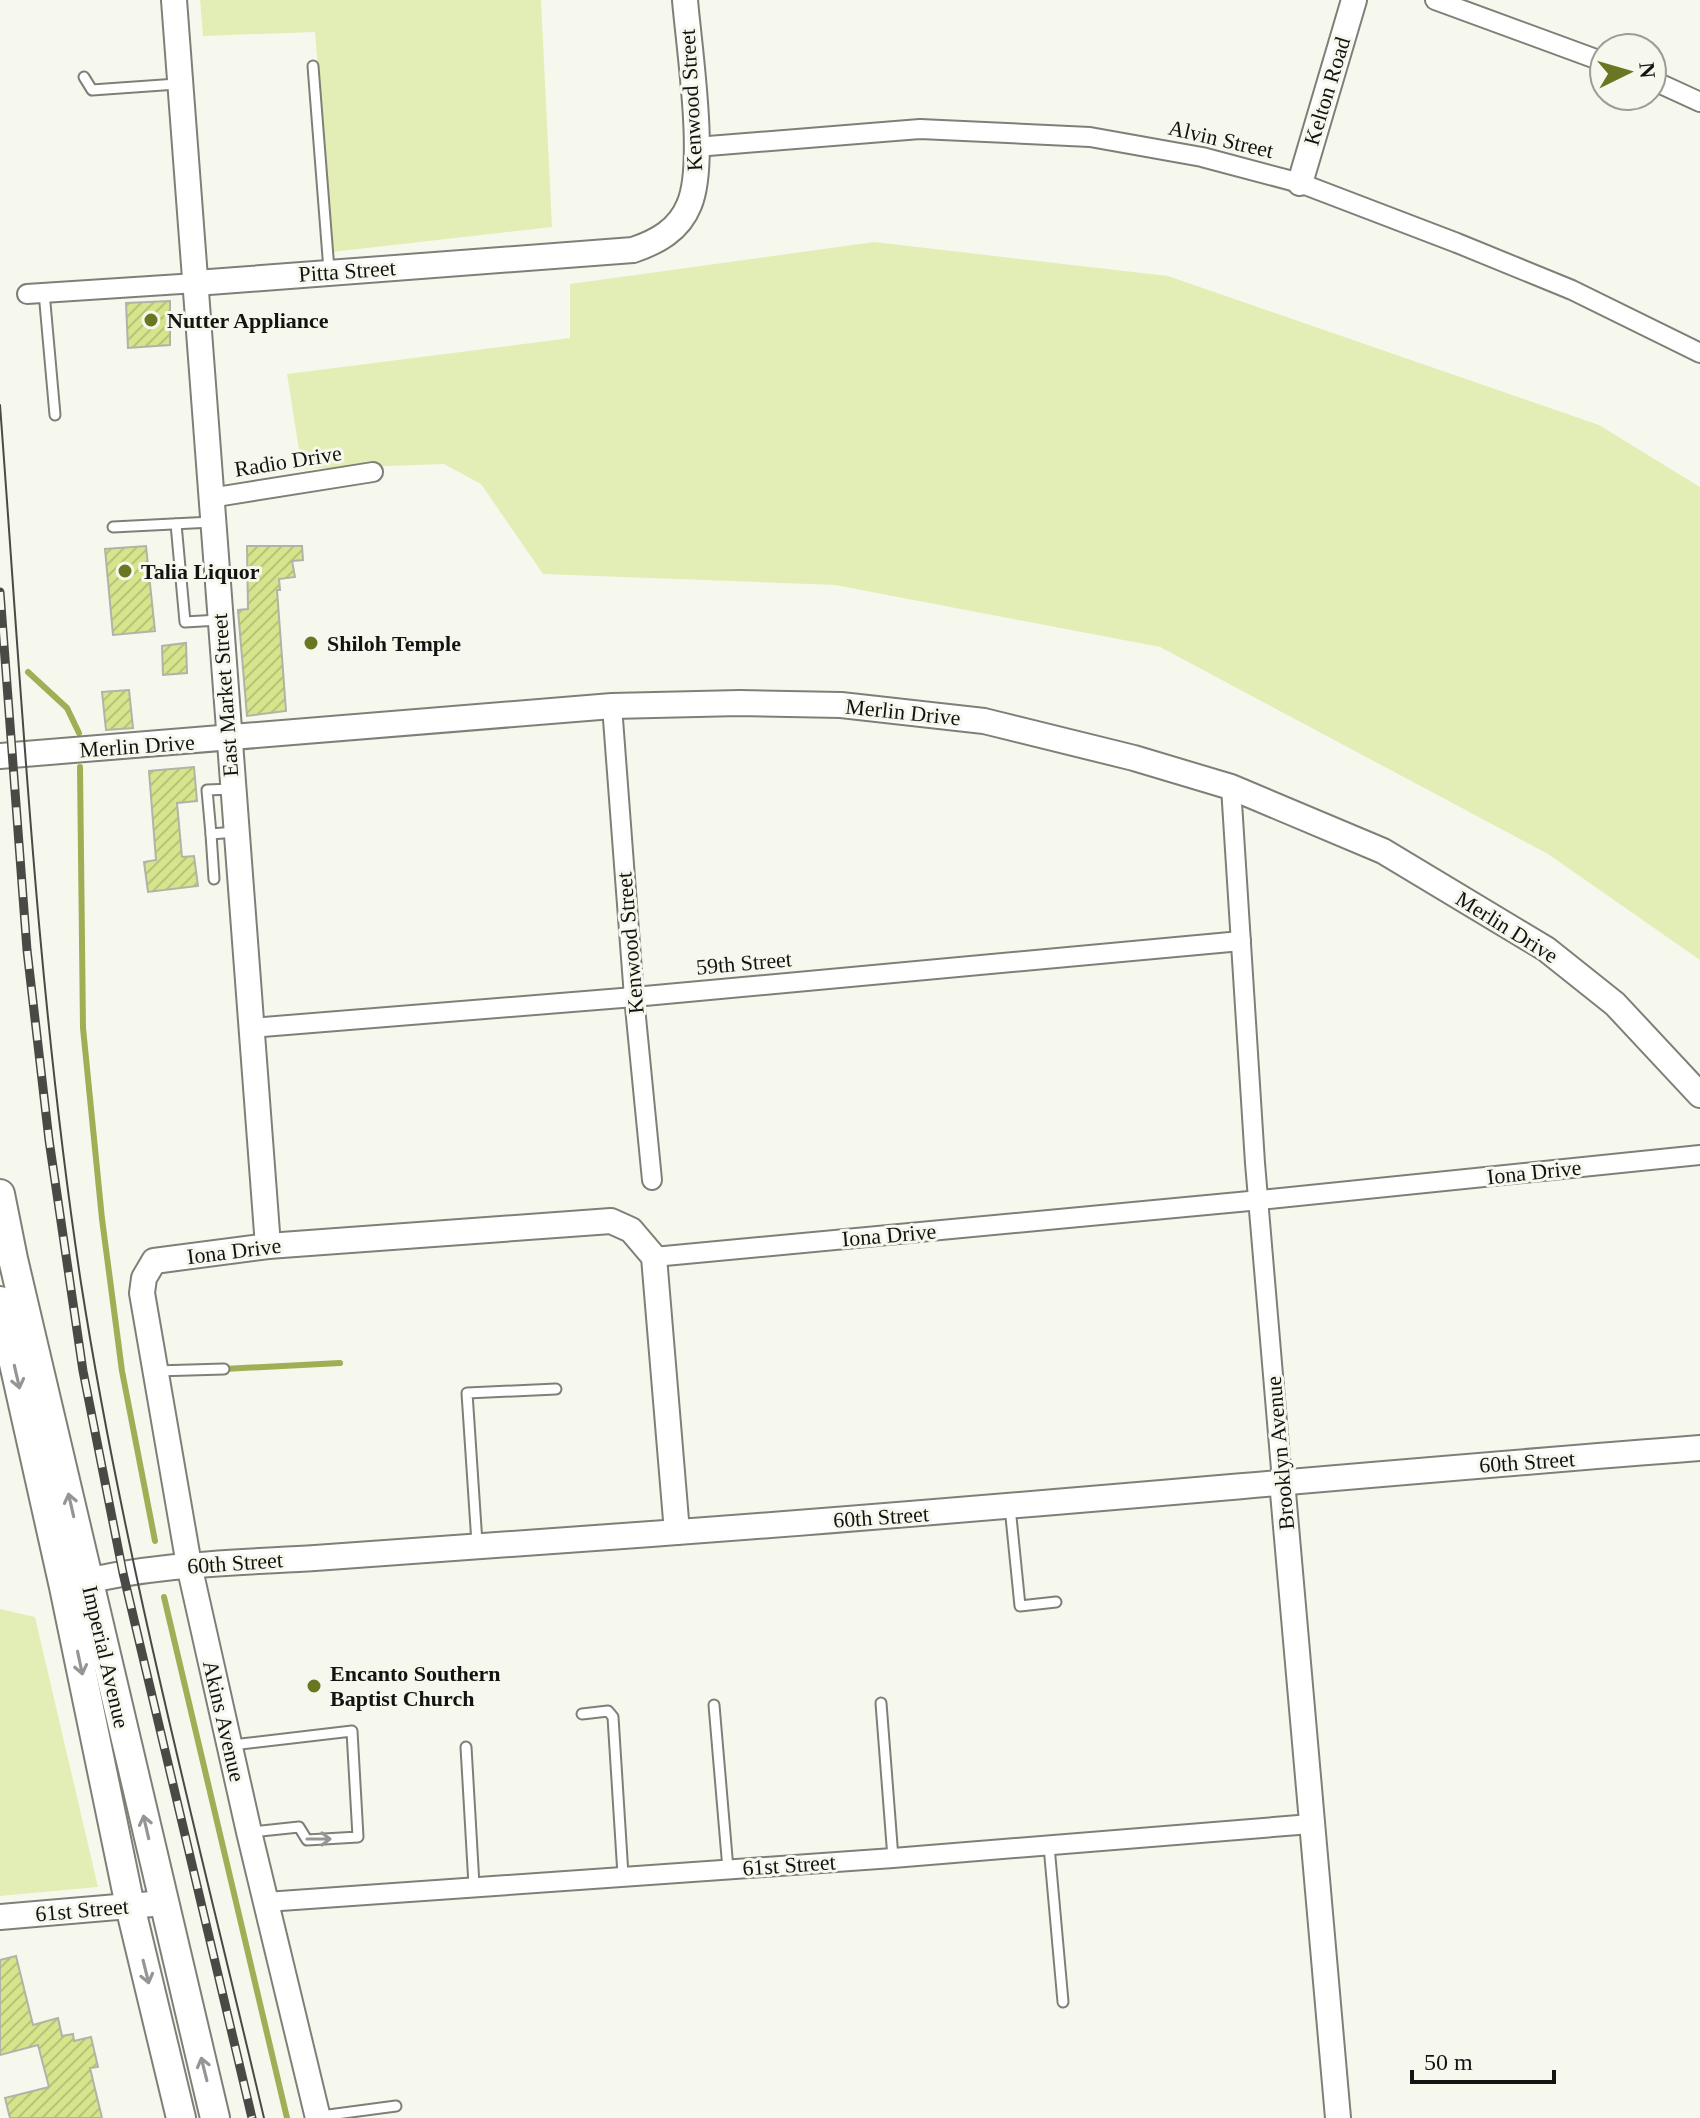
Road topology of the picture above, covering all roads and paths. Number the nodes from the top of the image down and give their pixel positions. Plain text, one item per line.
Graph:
1 (174, 0) edge
2 (685, 0) edge
3 (1354, 0) edge
4 (1435, 0) edge
5 (1588, 56) edge
6 (313, 66) dead end
7 (84, 77) dead end
8 (181, 84) junction
9 (1668, 87) edge
10 (1700, 102) edge
11 (696, 147) junction
12 (1300, 183) junction
13 (664, 237) joint
14 (329, 272) junction
15 (196, 283) junction
16 (35, 293) joint
17 (1700, 353) edge
18 (55, 415) dead end
19 (373, 472) dead end
20 (211, 510) junction
21 (176, 524) junction
22 (113, 527) dead end
23 (219, 620) junction
24 (612, 706) junction
25 (229, 739) junction
26 (0, 756) edge
27 (1231, 787) junction
28 (232, 789) junction
29 (235, 832) junction
30 (211, 834) junction
31 (214, 879) dead end
32 (1241, 941) junction
33 (634, 997) junction
34 (251, 1028) junction
35 (1700, 1095) edge
36 (1700, 1155) edge
37 (652, 1180) dead end
38 (0, 1194) edge
39 (1260, 1200) junction
40 (268, 1246) junction
41 (654, 1257) junction
42 (0, 1301) edge
43 (148, 1320) joint
44 (224, 1369) dead end
45 (156, 1371) junction
46 (556, 1389) dead end
47 (1700, 1448) edge
48 (1282, 1481) junction
49 (1010, 1507) junction
50 (677, 1532) junction
51 (478, 1547) junction
52 (189, 1565) junction
53 (76, 1584) junction
54 (1056, 1602) dead end
55 (881, 1703) dead end
56 (714, 1705) dead end
57 (582, 1714) dead end
58 (229, 1746) junction
59 (466, 1747) dead end
60 (1311, 1824) junction
61 (249, 1832) junction
62 (1049, 1846) junction
63 (893, 1858) junction
64 (728, 1869) junction
65 (623, 1875) junction
66 (474, 1885) junction
67 (266, 1902) junction
68 (164, 1903) junction
69 (130, 1906) junction
70 (0, 1917) edge
71 (1063, 2002) dead end
72 (396, 2106) dead end
73 (318, 2117) edge
74 (181, 2118) edge
75 (215, 2118) edge
76 (1338, 2118) edge

1 - 8 street, East Market Street
2 - 11 street, Kenwood Street
3 - 12 street, Kelton Road
4 - 5 street
6 - 14 lane
7 - 8 lane
8 - 15 street, East Market Street
9 - 10 street
11 - 12 street, Alvin Street
11 - 13 street, Kenwood Street
12 - 17 street, Alvin Street
13 - 14 street, Pitta Street
14 - 15 street, Pitta Street
15 - 16 street, Pitta Street
15 - 20 street, East Market Street
16 - 18 lane
19 - 20 street, Radio Drive
20 - 21 lane
20 - 23 street, East Market Street
21 - 22 lane
21 - 23 lane
23 - 25 street, East Market Street
24 - 25 street, Merlin Drive
24 - 27 street, Merlin Drive
24 - 33 street, Kenwood Street
25 - 26 street, Merlin Drive
25 - 28 street, East Market Street
27 - 32 street, Brooklyn Avenue
27 - 35 street, Merlin Drive
28 - 29 street, East Market Street
28 - 30 lane
29 - 30 lane
29 - 34 street, East Market Street
30 - 31 lane
32 - 33 street, 59th Street
32 - 39 street, Brooklyn Avenue
33 - 34 street, 59th Street
33 - 37 street, Kenwood Street
34 - 40 street, East Market Street
36 - 39 street, Iona Drive
53 -> 38 main road, Imperial Avenue
39 - 41 street, Iona Drive
39 - 48 street, Brooklyn Avenue
40 - 41 street, Iona Drive
40 - 43 street, Iona Drive
41 - 50 street
42 -> 53 main road, Imperial Avenue
43 - 45 street, Akins Avenue
44 - 45 lane
45 - 52 street, Akins Avenue
46 - 51 lane
47 - 48 street, 60th Street
48 - 49 street, 60th Street
48 - 60 street, Brooklyn Avenue
49 - 50 street, 60th Street
49 - 54 lane
50 - 51 street, 60th Street
51 - 52 street, 60th Street
52 - 53 street, 60th Street
52 - 58 street, Akins Avenue
68 -> 53 main road, Imperial Avenue
53 -> 69 main road, Imperial Avenue
55 - 63 lane
56 - 64 lane
57 - 65 lane
58 - 61 street, Akins Avenue
61 -> 58 lane
59 - 66 lane
60 - 62 street, 61st Street
60 - 76 street, Brooklyn Avenue
61 - 67 street, Akins Avenue
62 - 63 street, 61st Street
62 - 71 lane
63 - 64 street, 61st Street
64 - 65 street, 61st Street
65 - 66 street, 61st Street
66 - 67 street, 61st Street
67 - 73 street, Akins Avenue
68 - 69 street, 61st Street
75 -> 68 main road, Imperial Avenue
69 - 70 street, 61st Street
69 -> 74 main road, Imperial Avenue
72 - 73 lane

